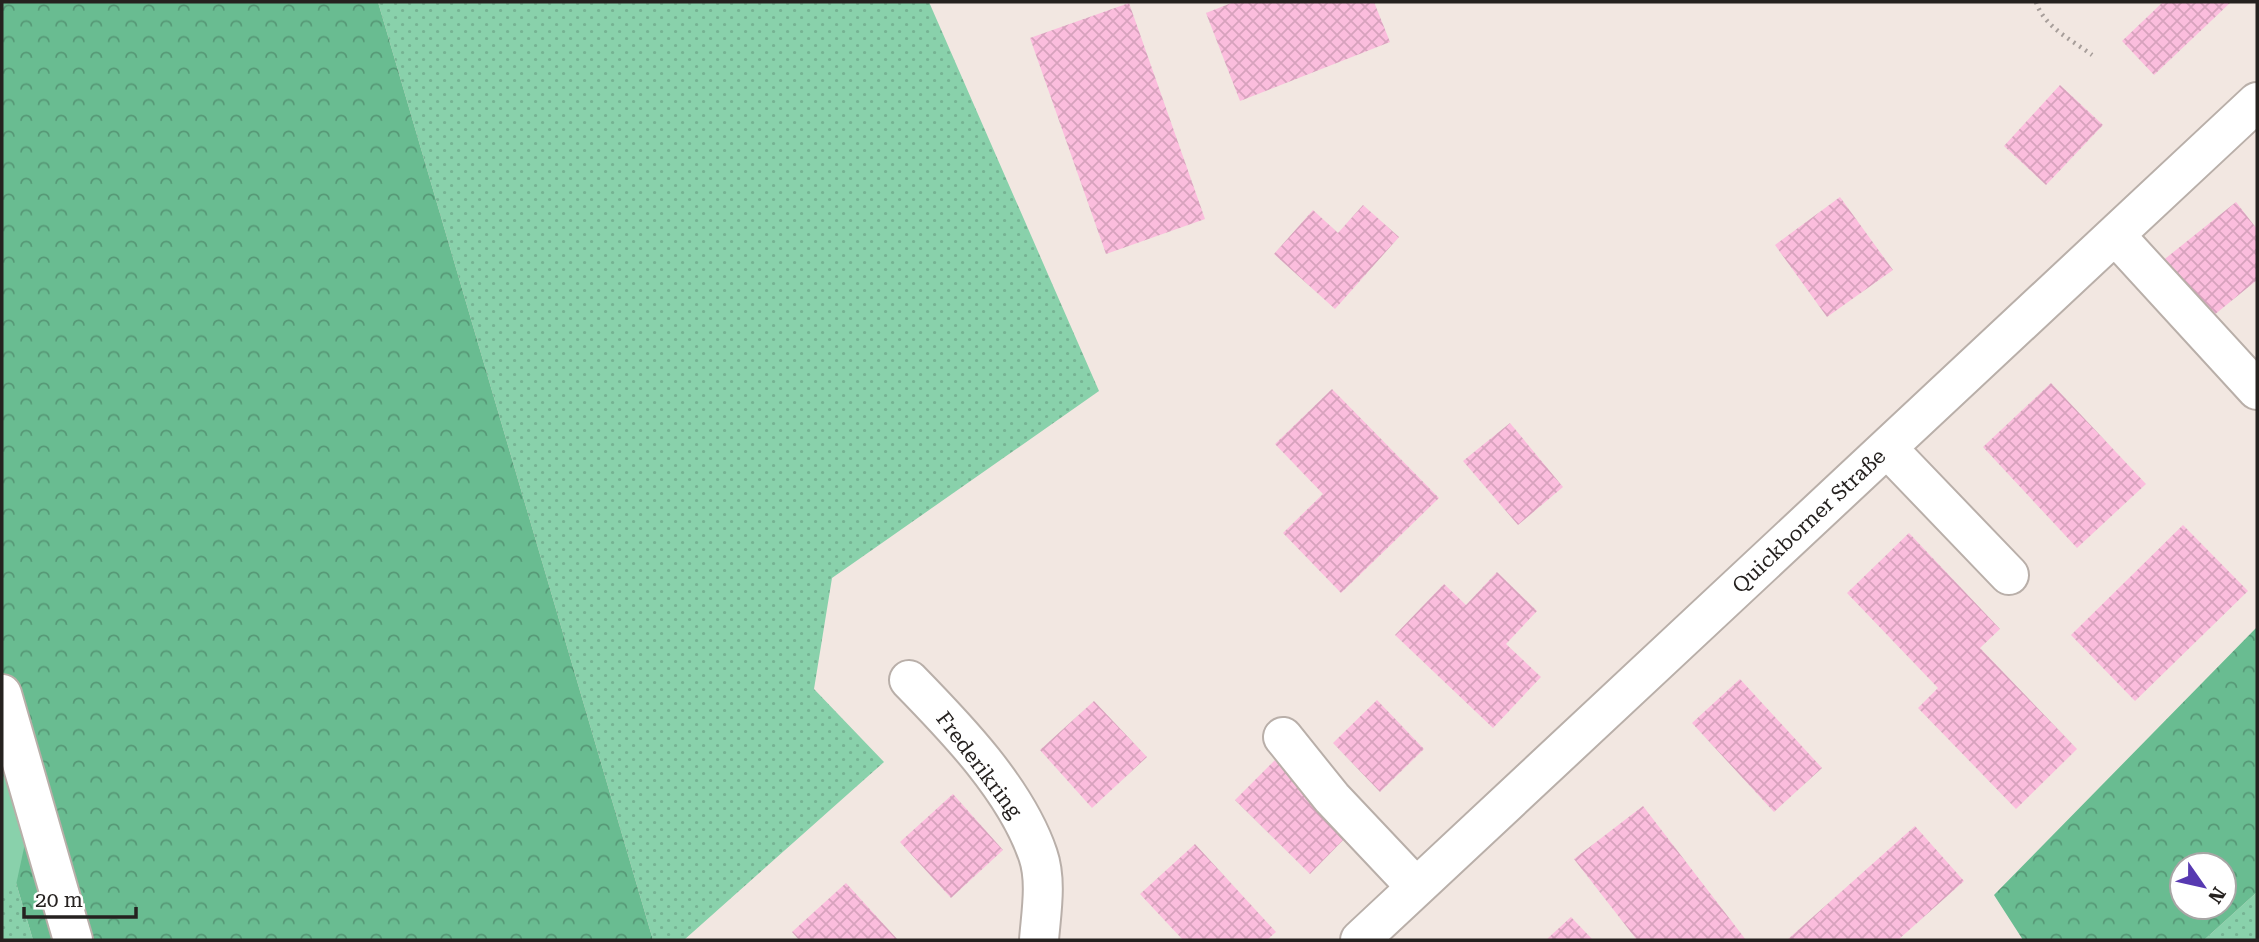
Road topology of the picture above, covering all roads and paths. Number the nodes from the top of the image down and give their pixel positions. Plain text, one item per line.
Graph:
1 (2036, 2) edge
2 (2092, 55) dead end
3 (2257, 102) edge
4 (2115, 235) junction
5 (2257, 390) edge
6 (1887, 448) junction
7 (2009, 575) dead end
8 (909, 680) dead end
9 (2, 694) edge
10 (1283, 737) dead end
11 (1416, 887) junction
12 (73, 940) edge
13 (1039, 940) edge
14 (1360, 940) edge

1 - 2 path
3 - 4 street, Quickborner Straße
4 - 5 street
4 - 6 street, Quickborner Straße
6 - 7 street
6 - 11 street, Quickborner Straße
8 - 13 street, Frederikring
9 - 12 street
10 - 11 street
11 - 14 street, Quickborner Straße

